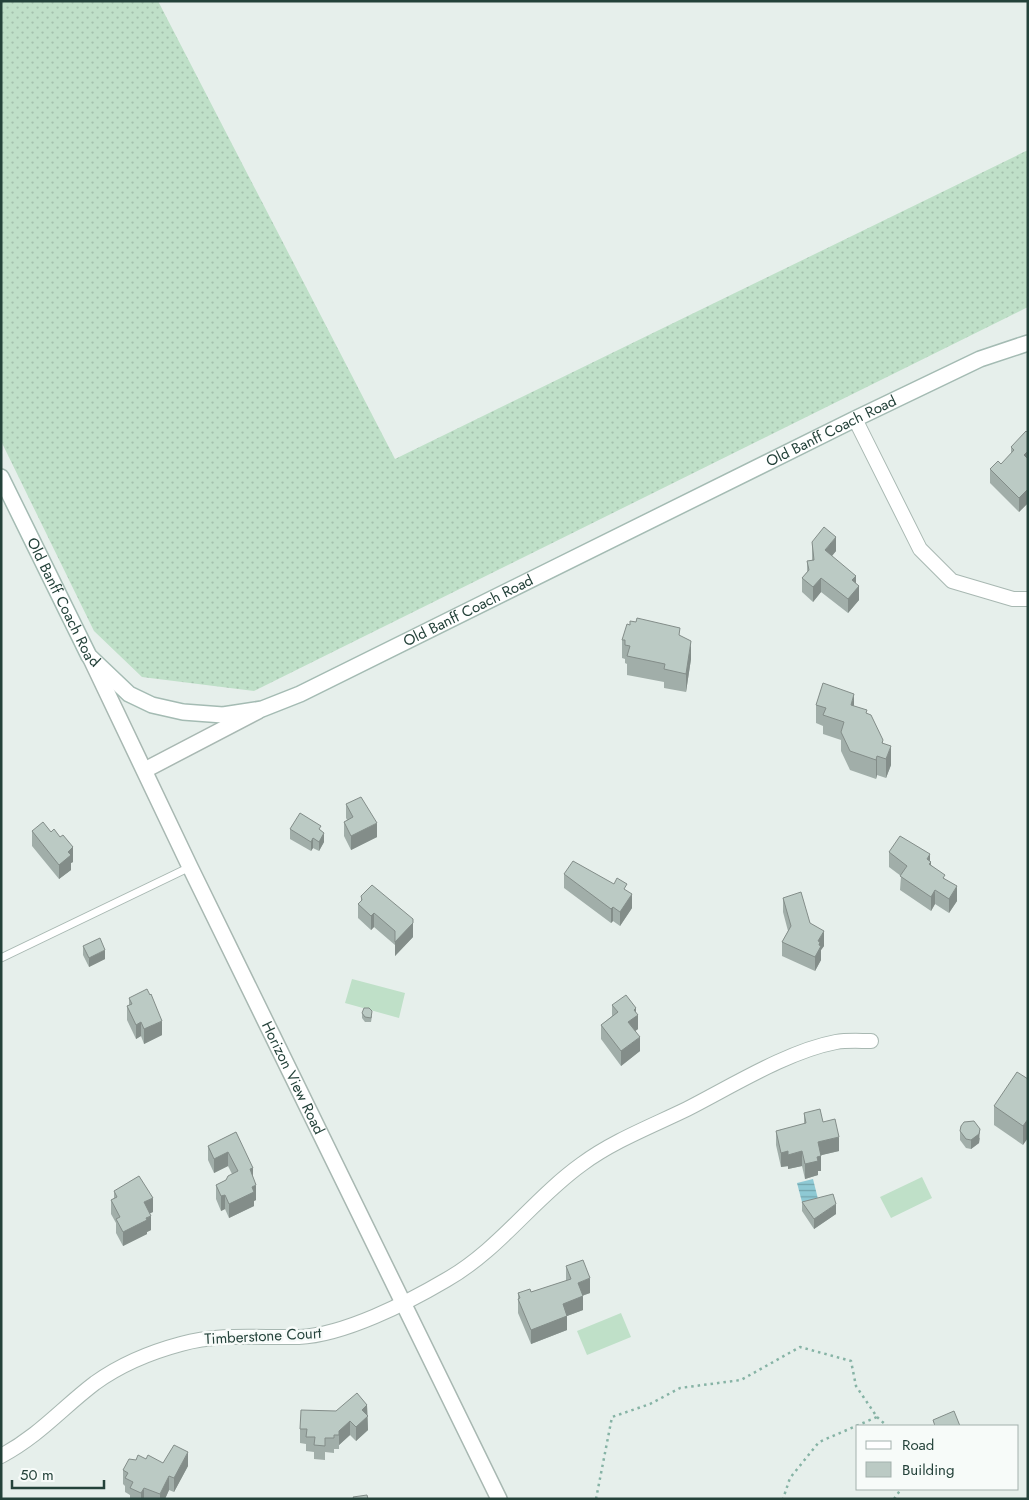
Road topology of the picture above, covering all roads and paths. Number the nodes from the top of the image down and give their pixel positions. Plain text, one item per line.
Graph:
1 (1028, 342) edge
2 (855, 419) junction
3 (1, 477) edge
4 (1028, 599) edge
5 (89, 656) junction
6 (262, 709) junction
7 (145, 770) junction
8 (190, 868) junction
9 (1, 958) edge
10 (871, 1041) dead end
11 (403, 1302) junction
12 (877, 1417) junction
13 (858, 1425) edge
14 (886, 1425) edge
15 (856, 1426) edge
16 (1, 1456) edge
17 (498, 1499) edge
18 (596, 1499) edge
19 (783, 1499) edge

1 - 2 main road, Old Banff Coach Road
2 - 4 street
2 - 6 main road, Old Banff Coach Road
3 - 5 main road, Old Banff Coach Road
5 - 6 main road, Old Banff Coach Road
5 - 7 main road, Horizon View Road
6 - 7 main road
7 - 8 main road, Horizon View Road
8 - 9 lane
8 - 11 main road, Horizon View Road
10 - 11 street, Timberstone Court
11 - 16 street, Timberstone Court
11 - 17 main road, Horizon View Road
12 - 13 path
12 - 14 path
12 - 18 path
15 - 19 path

